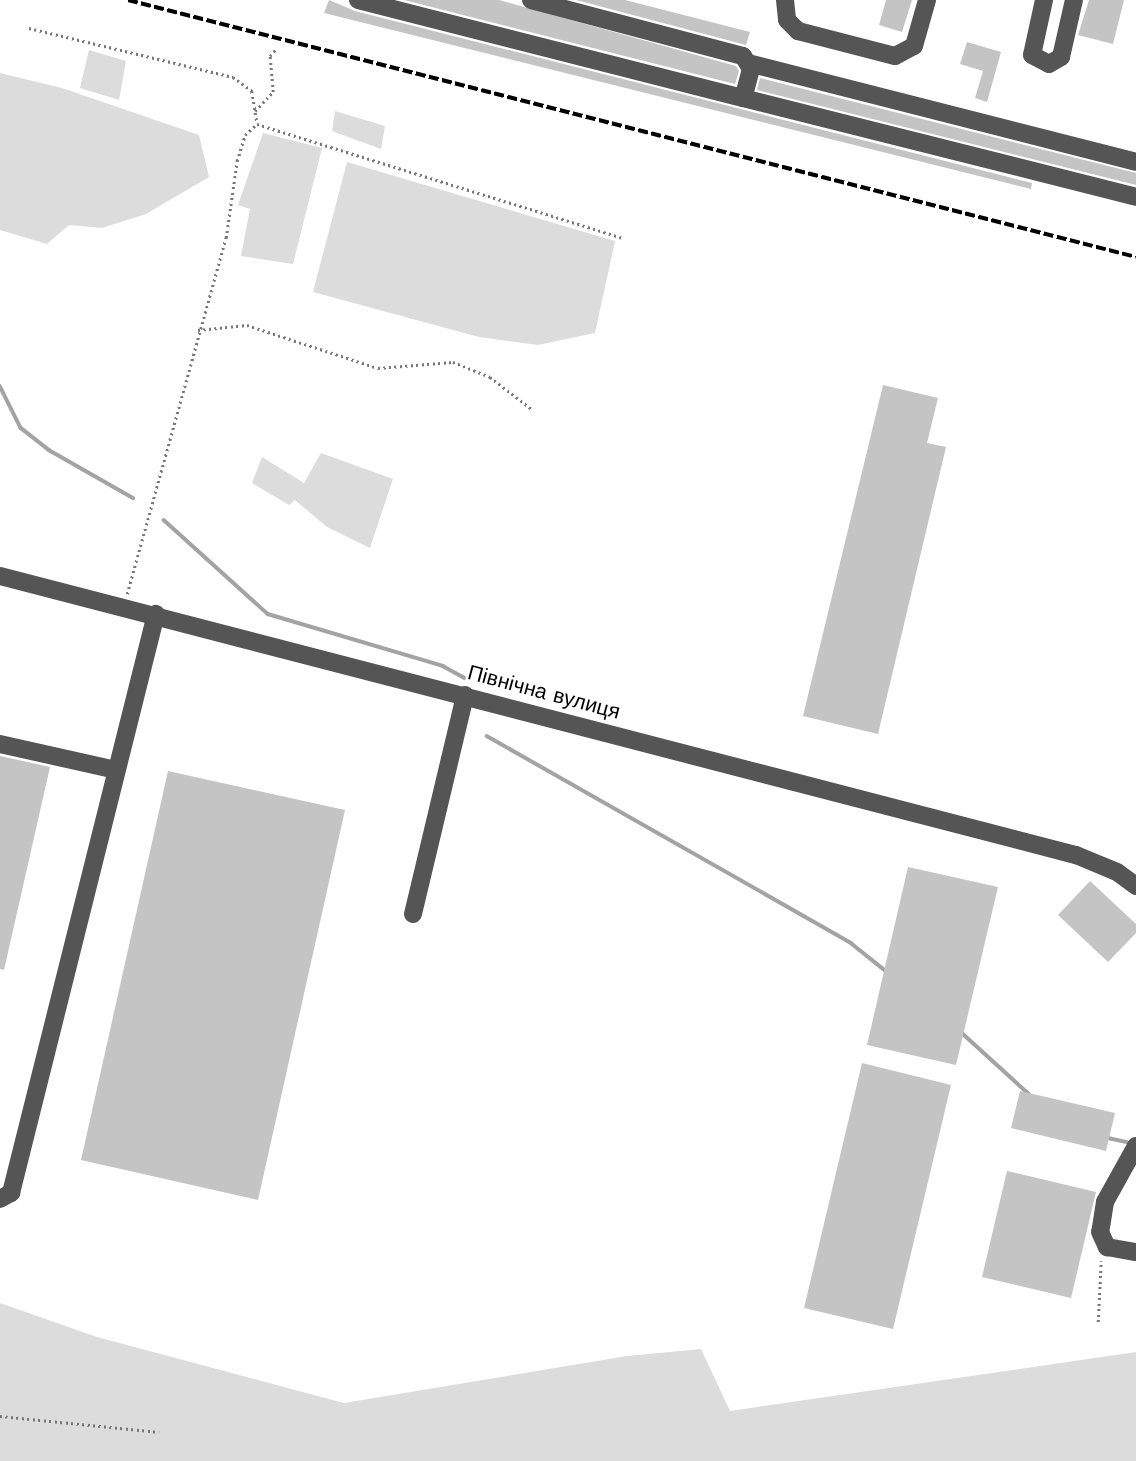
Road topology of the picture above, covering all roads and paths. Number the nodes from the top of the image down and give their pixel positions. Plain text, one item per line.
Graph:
1 (358, 0) edge
2 (531, 0) edge
3 (785, 0) edge
4 (927, 0) edge
5 (1044, 0) edge
6 (1074, 0) edge
7 (29, 28) dead end
8 (275, 50) dead end
9 (748, 63) junction
10 (743, 98) junction
11 (255, 111) junction
12 (257, 124) junction
13 (1136, 162) edge
14 (1136, 197) edge
15 (623, 238) dead end
16 (197, 330) junction
17 (533, 410) dead end
18 (0, 576) edge
19 (124, 606) junction
20 (156, 614) junction
21 (466, 695) junction
22 (0, 744) edge
23 (116, 770) junction
24 (1136, 886) edge
25 (413, 914) dead end
26 (1136, 1146) edge
27 (0, 1199) edge
28 (1101, 1241) junction
29 (1136, 1252) edge
30 (1098, 1322) dead end
31 (0, 1416) edge
32 (159, 1432) dead end

1 - 10 street
2 - 9 street
3 - 4 street
5 - 6 street
7 - 11 path
8 - 11 path
9 - 10 street
9 - 13 street
10 - 14 street
11 - 12 path
12 - 15 path
12 - 16 path
16 - 17 path
16 - 19 path
18 - 19 street, Північна вулиця
19 - 20 street, Північна вулиця
20 - 21 street, Північна вулиця
20 - 23 street
21 - 24 street, Північна вулиця
21 - 25 street
22 - 23 street
23 - 27 street
26 - 28 street
28 - 29 street
28 - 30 path
31 - 32 path

